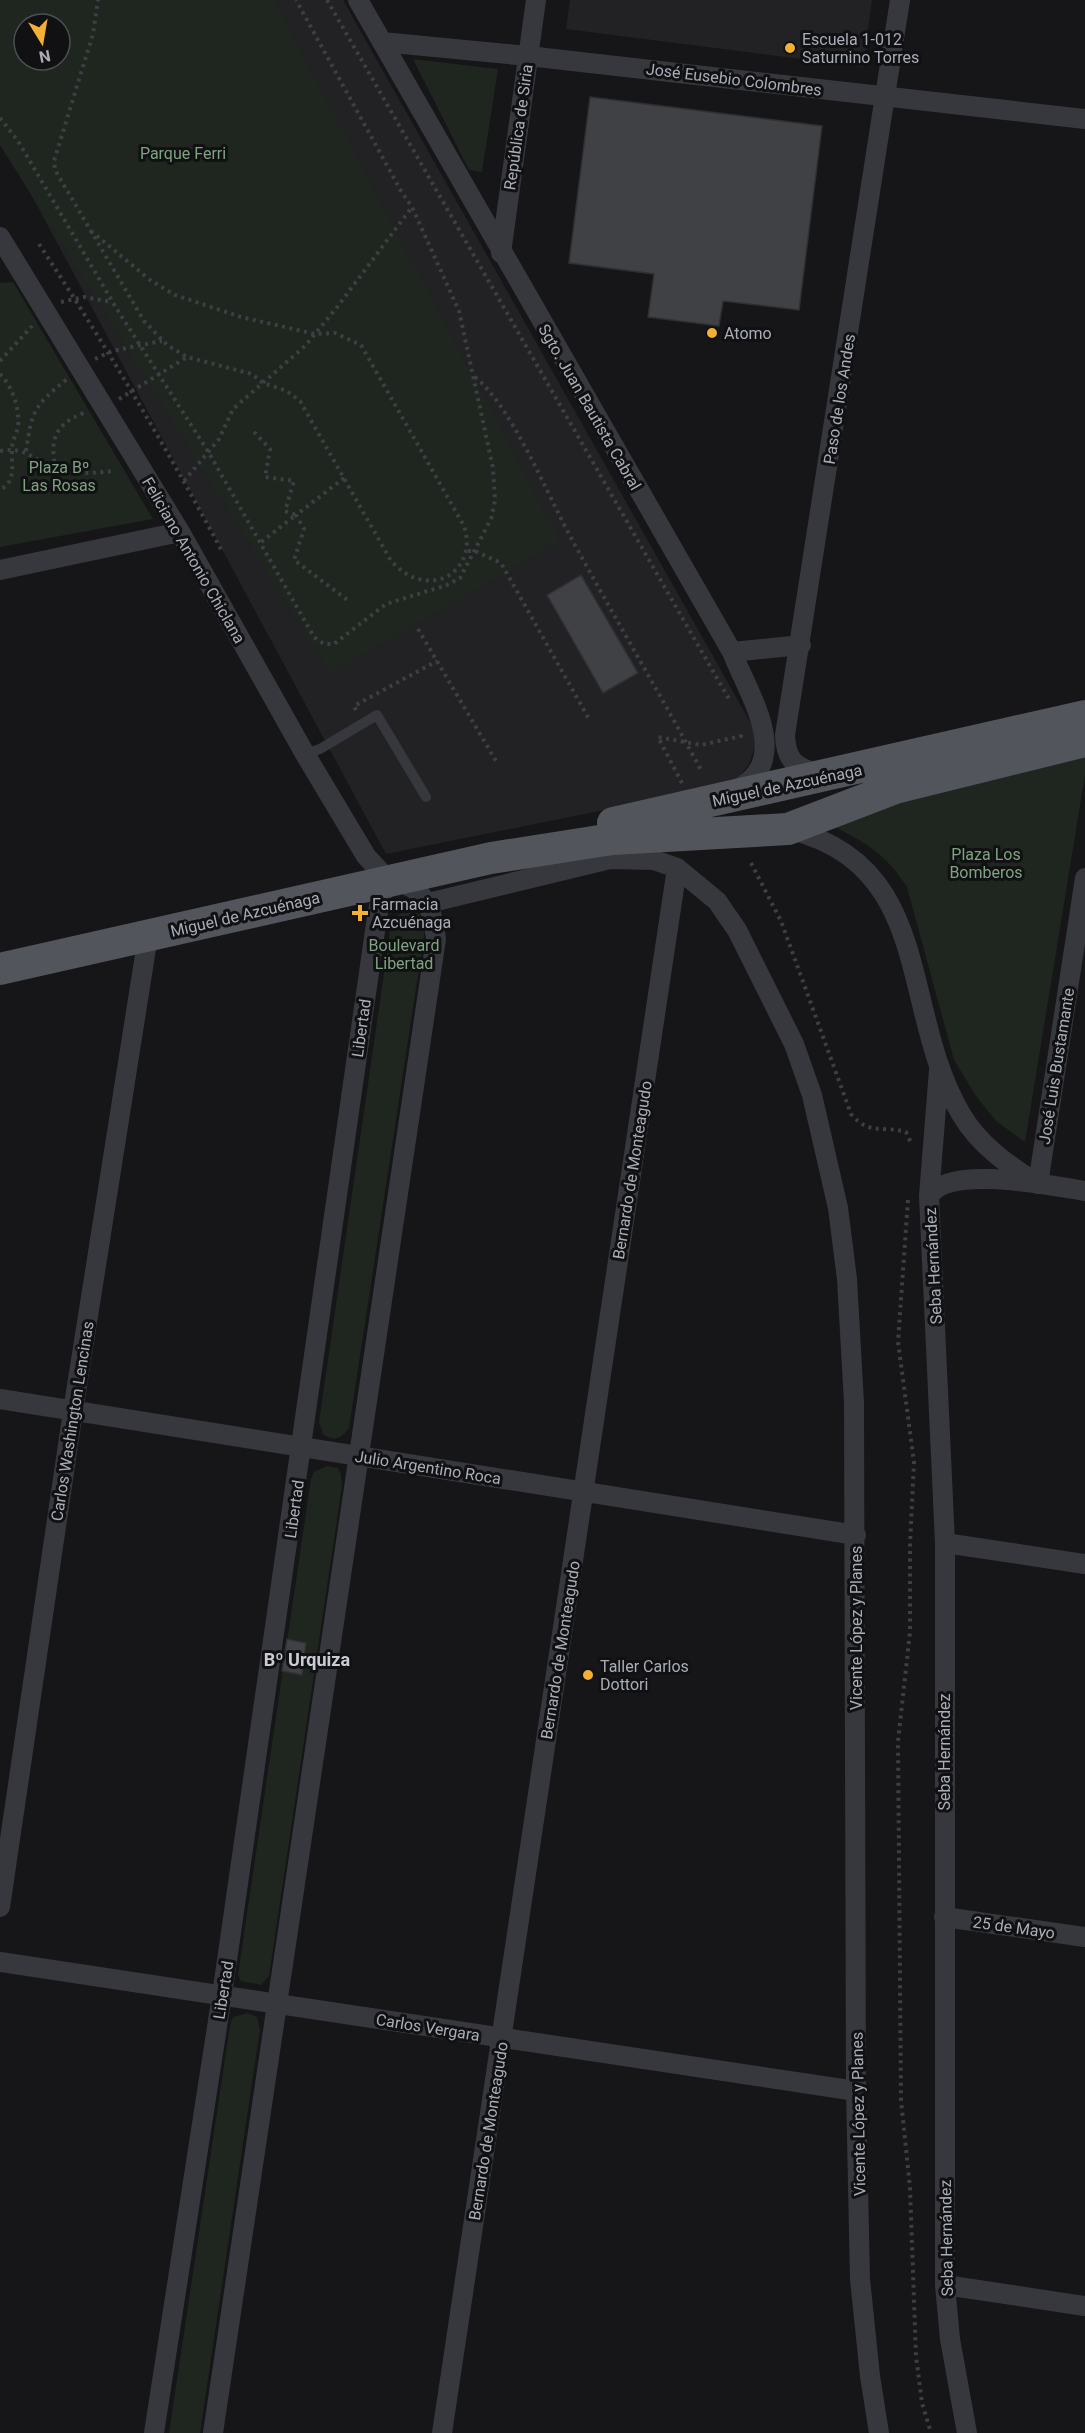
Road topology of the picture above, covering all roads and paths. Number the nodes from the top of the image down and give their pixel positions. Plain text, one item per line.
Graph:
1 (98, 0) edge
2 (296, 0) edge
3 (327, 0) edge
4 (358, 0) edge
5 (536, 0) edge
6 (900, 0) edge
7 (382, 42) junction
8 (528, 56) junction
9 (885, 97) junction
10 (0, 118) edge
11 (1085, 119) edge
12 (412, 207) junction
13 (91, 231) junction
14 (39, 244) dead end
15 (2, 245) edge
16 (501, 254) junction
17 (315, 334) junction
18 (0, 374) edge
19 (473, 376) junction
20 (263, 383) junction
21 (254, 432) dead end
22 (0, 451) edge
23 (12, 451) junction
24 (209, 453) junction
25 (114, 471) dead end
26 (344, 478) junction
27 (184, 481) junction
28 (0, 490) edge
29 (296, 515) junction
30 (180, 532) junction
31 (260, 543) junction
32 (468, 551) junction
33 (475, 551) junction
34 (223, 553) dead end
35 (0, 570) edge
36 (350, 602) dead end
37 (418, 629) dead end
38 (801, 645) junction
39 (732, 652) junction
40 (437, 661) junction
41 (733, 706) dead end
42 (1085, 717) edge
43 (590, 719) dead end
44 (364, 723) junction
45 (744, 729) dead end
46 (1085, 741) edge
47 (686, 742) junction
48 (305, 754) junction
49 (496, 761) dead end
50 (701, 770) dead end
51 (825, 776) junction
52 (426, 797) dead end
53 (701, 804) junction
54 (788, 829) junction
55 (491, 858) junction
56 (751, 863) dead end
57 (677, 867) junction
58 (1085, 878) edge
59 (389, 881) junction
60 (428, 903) junction
61 (148, 936) junction
62 (0, 969) edge
63 (939, 1070) junction
64 (912, 1155) dead end
65 (1038, 1184) junction
66 (1085, 1191) edge
67 (909, 1193) dead end
68 (929, 1196) junction
69 (0, 1399) edge
70 (73, 1411) junction
71 (303, 1447) junction
72 (358, 1456) junction
73 (584, 1491) junction
74 (856, 1535) junction
75 (945, 1543) junction
76 (1085, 1564) edge
77 (0, 1907) edge
78 (944, 1917) junction
79 (1085, 1937) edge
80 (0, 1962) edge
81 (222, 1995) junction
82 (277, 2004) junction
83 (502, 2038) junction
84 (856, 2091) junction
85 (945, 2285) junction
86 (1085, 2306) edge
87 (154, 2433) edge
88 (213, 2433) edge
89 (442, 2433) edge
90 (879, 2433) edge
91 (931, 2433) edge
92 (967, 2433) edge

1 - 13 path
2 - 12 path
3 - 41 path
4 - 7 street, Sgto. Juan Bautista Cabral
5 - 8 street, República de Siria
6 - 9 street, Paso de los Andes
7 - 8 street, José Eusebio Colombres
7 - 16 street, Sgto. Juan Bautista Cabral
8 - 9 street, José Eusebio Colombres
8 - 16 street, República de Siria
9 - 11 street, José Eusebio Colombres
9 - 38 street, Paso de los Andes
10 - 24 path
12 - 17 path
12 - 19 path
13 - 17 path
13 - 20 path
14 - 27 path
15 - 30 street, Feliciano Antonio Chiclana
16 - 39 street, Sgto. Juan Bautista Cabral
17 - 20 path
17 - 32 path
18 - 23 path
19 - 33 path
19 - 47 path
20 - 24 path
20 - 26 path
21 - 29 path
22 - 23 path
23 - 25 path
23 - 28 path
24 - 27 path
24 - 31 path
26 - 29 path
26 - 32 path
27 - 34 path
29 - 31 path
29 - 36 path
30 - 35 street
30 - 48 street, Feliciano Antonio Chiclana
31 - 33 path
32 - 33 path
33 - 43 path
37 - 40 path
38 - 39 street
38 - 51 street, Paso de los Andes
39 - 53 street, Sgto. Juan Bautista Cabral
40 - 44 path
40 - 49 path
42 - 51 main road, Miguel de Azcuénaga
44 - 48 lane
44 - 52 lane
45 - 47 path
46 - 54 main road, Miguel de Azcuénaga
47 - 50 path
47 - 53 path
48 - 59 street, Feliciano Antonio Chiclana
51 - 53 main road, Miguel de Azcuénaga
53 - 55 main road, Miguel de Azcuénaga
54 - 55 main road, Miguel de Azcuénaga
54 - 63 street, Seba Hernández
55 - 59 main road, Miguel de Azcuénaga
56 - 64 path
57 - 60 street
57 - 73 street, Bernardo de Monteagudo
57 - 74 street, Vicente López y Planes
58 - 65 street, José Luis Bustamante
59 - 60 street
59 - 61 main road, Miguel de Azcuénaga
59 - 71 street, Libertad
60 - 72 street
61 - 62 main road, Miguel de Azcuénaga
61 - 70 street, Carlos Washington Lencinas
63 - 65 street, Seba Hernández
63 - 68 street, Seba Hernández
65 - 66 street
65 - 68 street
67 - 91 path
68 - 75 street, Seba Hernández
69 - 70 street, Julio Argentino Roca
70 - 71 street, Julio Argentino Roca
70 - 77 street, Carlos Washington Lencinas
71 - 72 street, Julio Argentino Roca
71 - 81 street, Libertad
72 - 73 street, Julio Argentino Roca
72 - 82 street
73 - 74 street, Julio Argentino Roca
73 - 83 street, Bernardo de Monteagudo
74 - 84 street, Vicente López y Planes
75 - 76 street
75 - 78 street, Seba Hernández
78 - 79 street, 25 de Mayo
78 - 85 street, Seba Hernández
80 - 81 street, Carlos Vergara
81 - 82 street, Carlos Vergara
81 - 87 street, Libertad
82 - 83 street, Carlos Vergara
82 - 88 street
83 - 84 street, Carlos Vergara
83 - 89 street, Bernardo de Monteagudo
84 - 90 street, Vicente López y Planes
85 - 86 street
85 - 92 street, Seba Hernández

